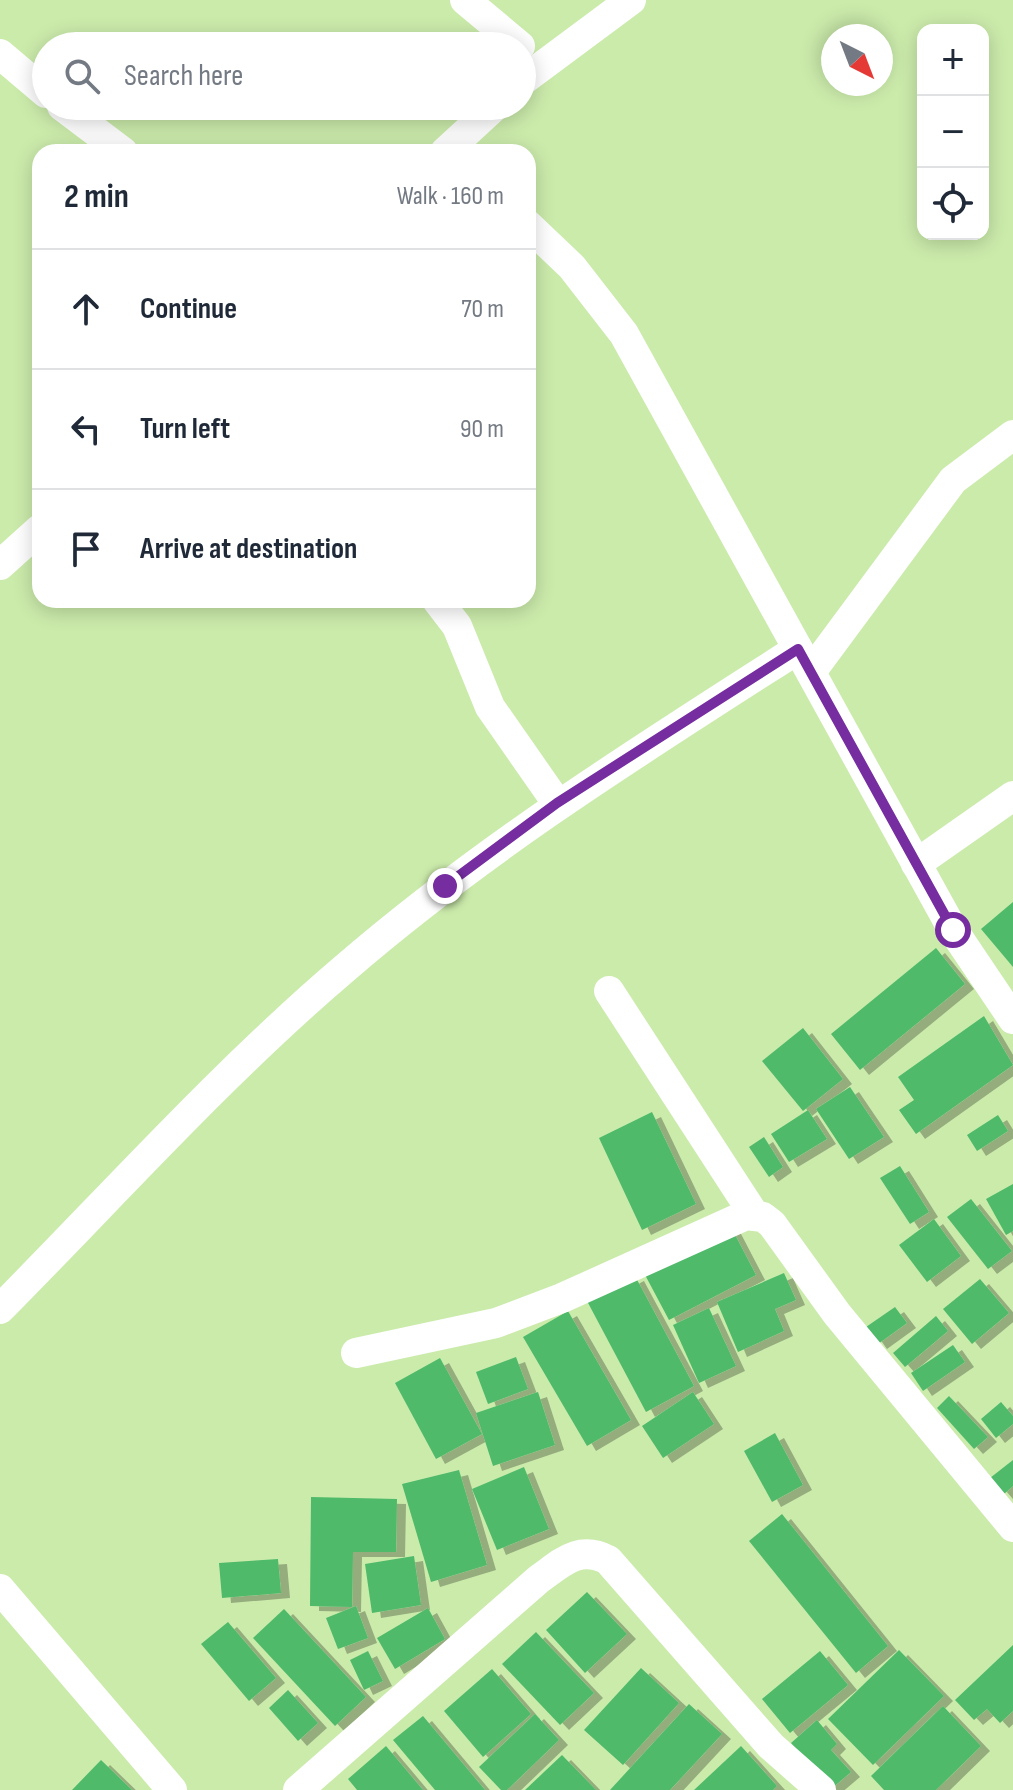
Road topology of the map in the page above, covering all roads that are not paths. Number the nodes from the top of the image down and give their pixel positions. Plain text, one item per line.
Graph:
1 (465, 0) edge
2 (631, 0) edge
3 (498, 32) edge
4 (0, 54) edge
5 (536, 55) edge
6 (32, 81) edge
7 (81, 120) edge
8 (480, 120) edge
9 (112, 144) edge
10 (455, 144) edge
11 (536, 233) edge
12 (1013, 435) edge
13 (32, 536) edge
14 (0, 565) edge
15 (443, 608) edge
16 (804, 660) junction
17 (1013, 796) edge
18 (557, 803) junction
19 (916, 864) junction
20 (609, 991) dead end
21 (1013, 1019) edge
22 (755, 1216) junction
23 (0, 1309) edge
24 (356, 1353) dead end
25 (1008, 1509) edge
26 (0, 1589) edge
27 (172, 1790) edge
28 (298, 1790) edge
29 (821, 1790) edge

1 - 3 street
2 - 5 street
4 - 6 street
7 - 9 street
8 - 10 street
11 - 16 street
12 - 16 street
13 - 14 street
15 - 18 street
16 - 18 street
16 - 19 street
17 - 19 street
18 - 23 street
19 - 21 street
20 - 22 street
22 - 24 street
22 - 25 street
26 - 27 street
28 - 29 street

